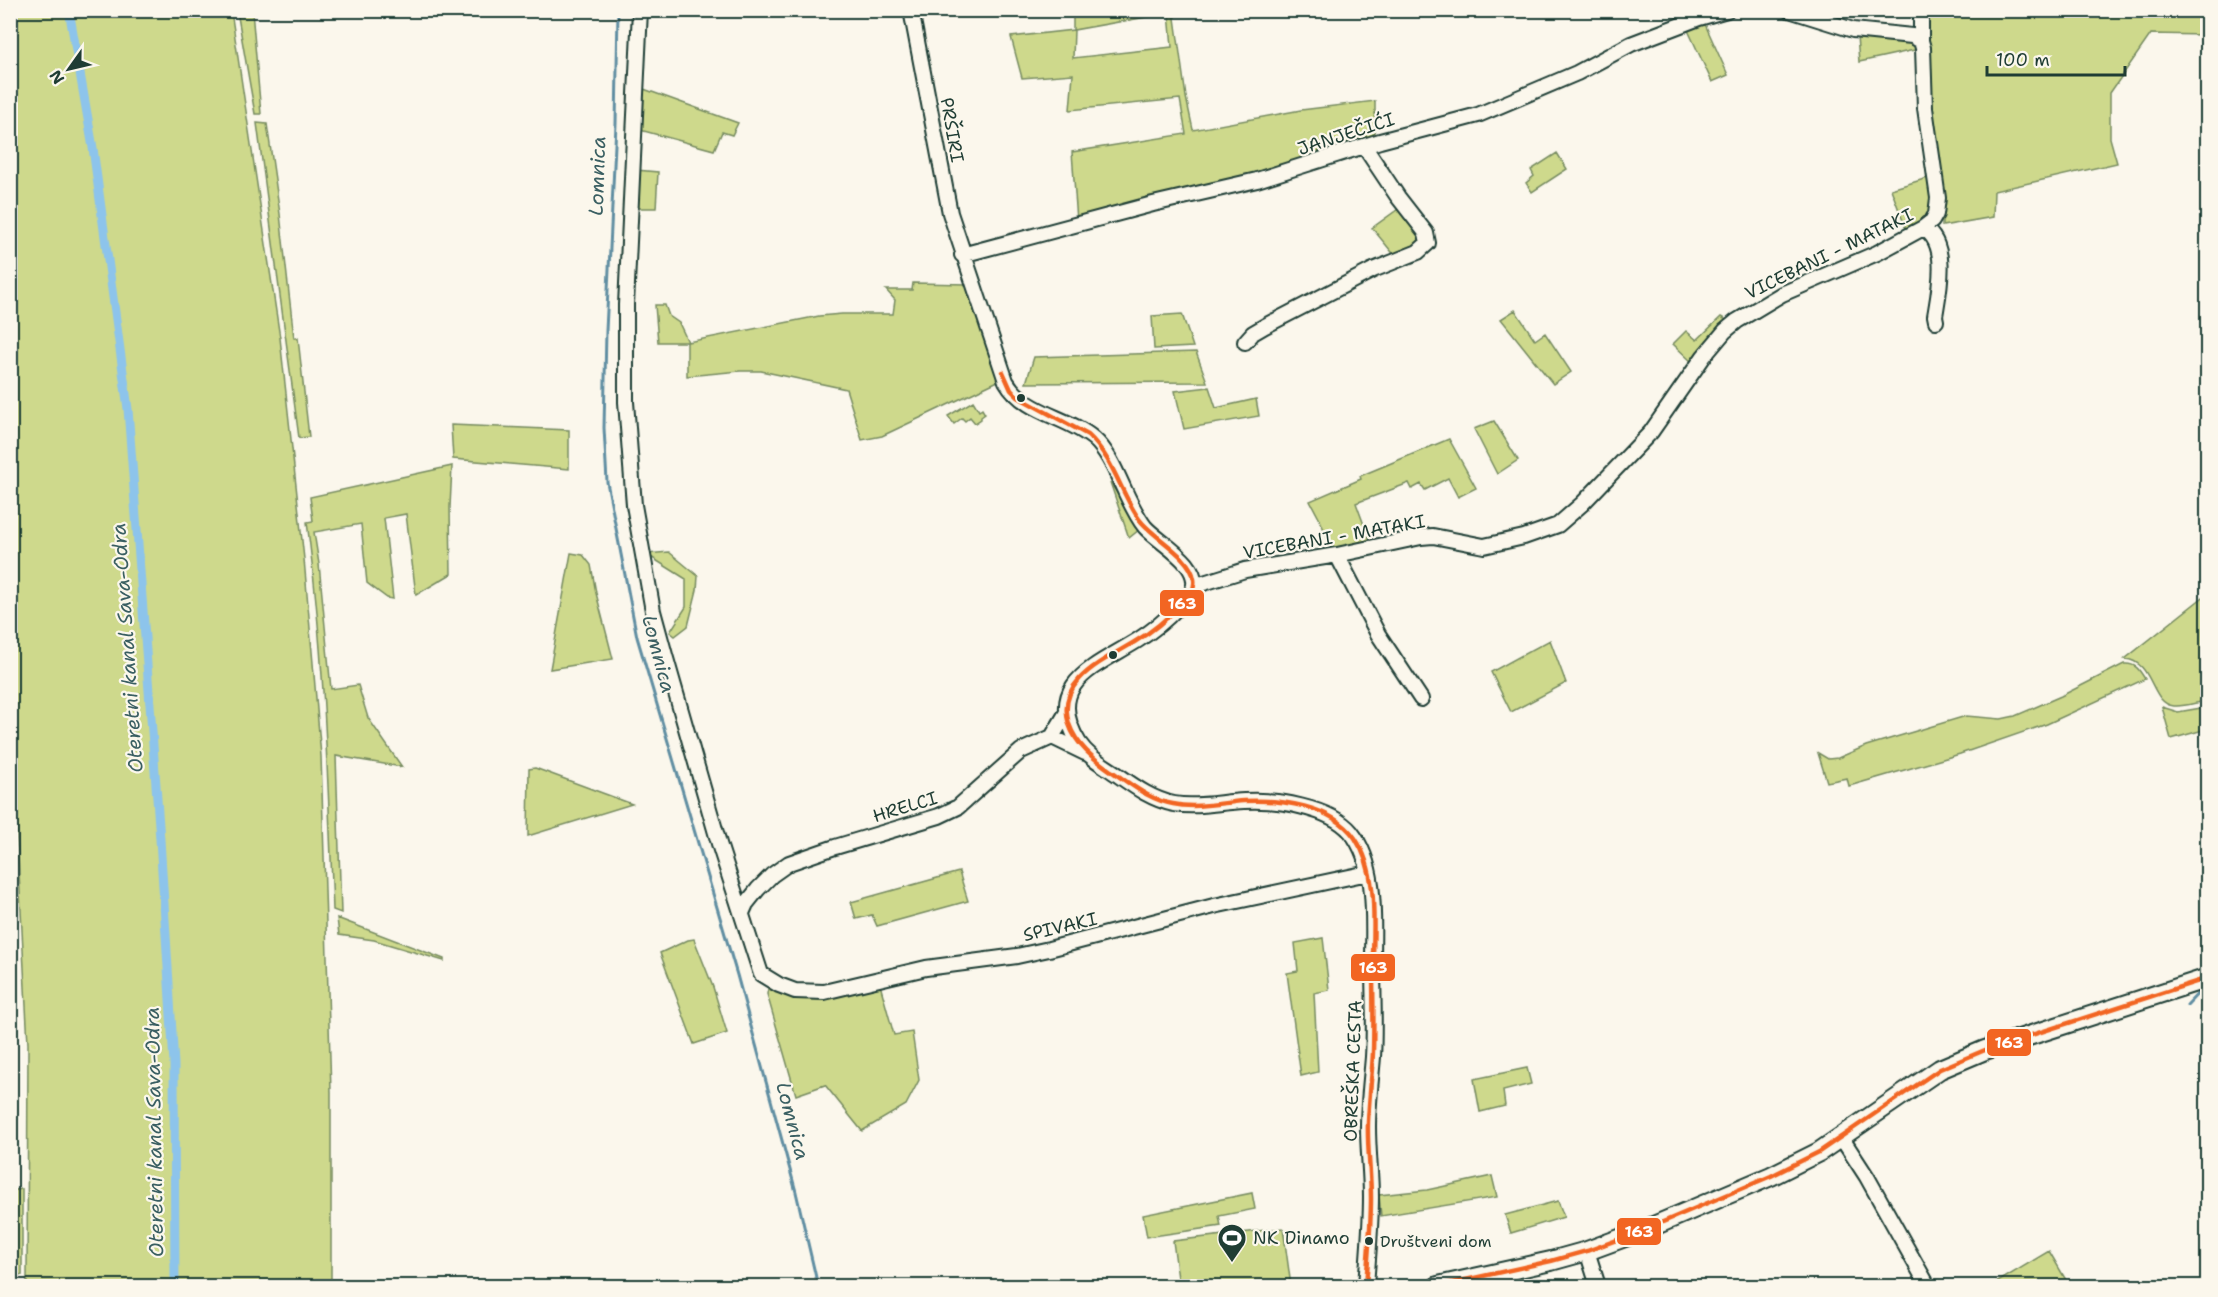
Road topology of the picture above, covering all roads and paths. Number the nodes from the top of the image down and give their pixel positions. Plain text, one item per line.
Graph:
1 (640, 10) edge
2 (911, 10) edge
3 (1727, 10) edge
4 (1789, 10) edge
5 (1921, 10) edge
6 (1921, 41) junction
7 (1364, 146) junction
8 (1923, 228) junction
9 (962, 255) junction
10 (1936, 321) dead end
11 (1245, 342) dead end
12 (1337, 555) junction
13 (1194, 586) junction
14 (1421, 699) dead end
15 (1066, 712) junction
16 (1052, 737) junction
17 (1087, 754) junction
18 (1368, 873) junction
19 (742, 913) junction
20 (2208, 978) edge
21 (1841, 1137) junction
22 (1587, 1251) junction
23 (1366, 1287) edge
24 (1438, 1287) edge
25 (1598, 1287) edge
26 (1928, 1287) edge

1 - 19 street
2 - 9 street, PRŠIRI
3 - 7 street, JANJEČIĆI
4 - 6 street
5 - 6 street
6 - 8 street, VICEBANI - MATAKI
7 - 9 street, JANJEČIĆI
7 - 11 street
8 - 10 street
8 - 12 street, VICEBANI - MATAKI
9 - 13 street
12 - 13 street, VICEBANI - MATAKI
12 - 14 street
13 - 15 street
15 - 16 street
15 - 17 street, OBREŠKA CESTA
16 - 17 street
16 - 19 street, HRELCI
17 - 18 street, OBREŠKA CESTA
18 - 19 street, SPIVAKI
18 - 23 street, OBREŠKA CESTA
20 - 21 main road
21 - 22 main road
21 - 26 street
22 - 24 main road
22 - 25 street

